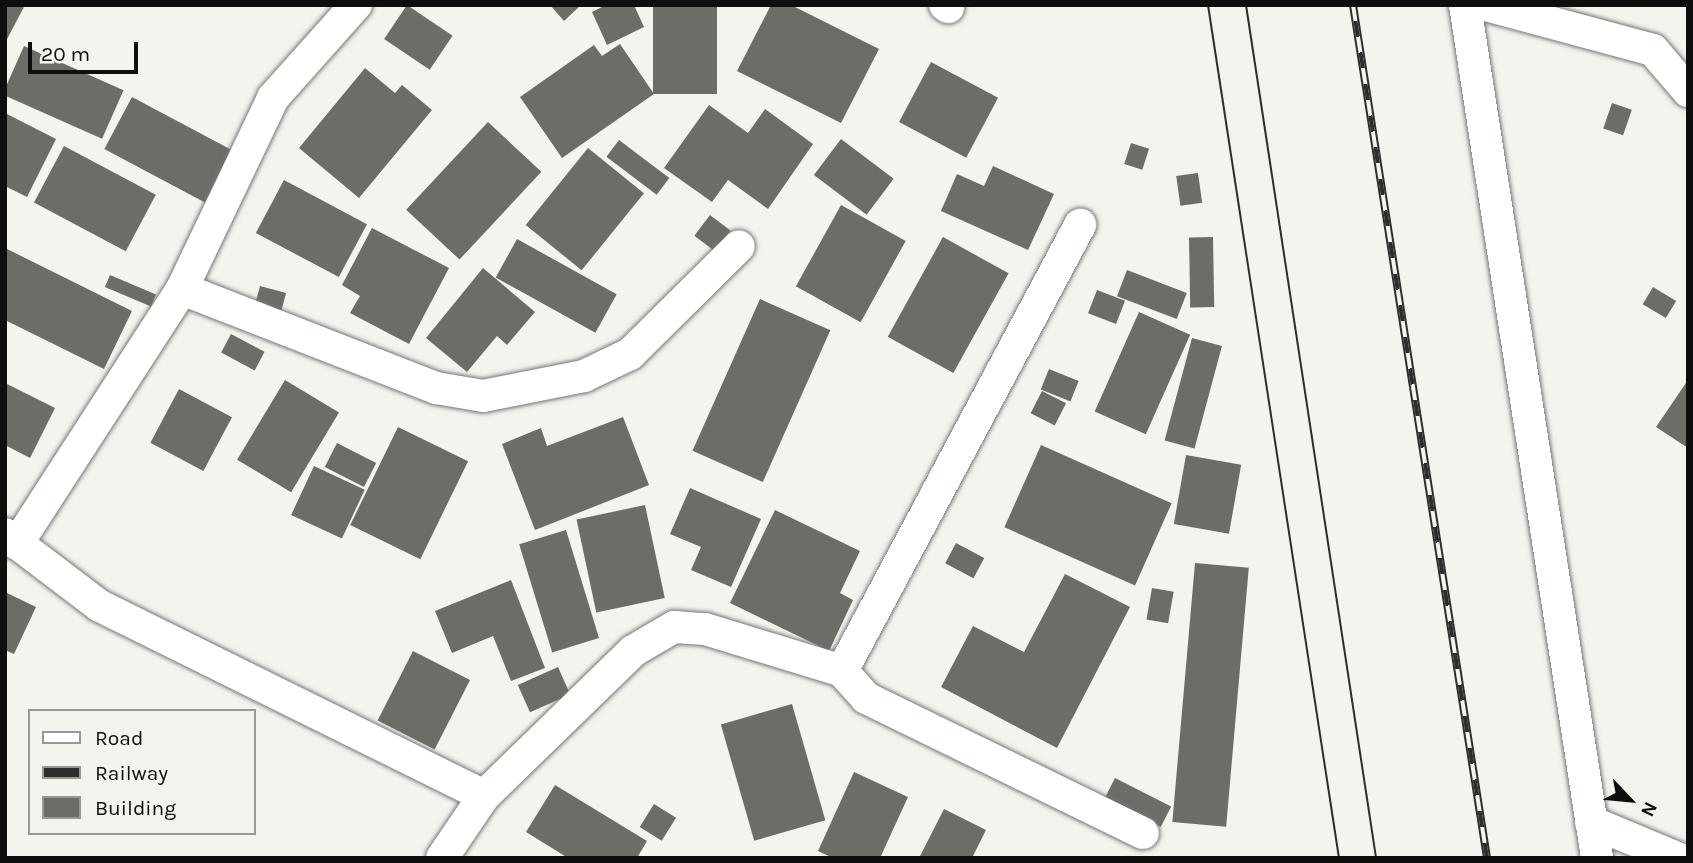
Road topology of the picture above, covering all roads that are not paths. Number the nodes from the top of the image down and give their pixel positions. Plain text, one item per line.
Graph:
1 (356, 5) edge
2 (1465, 5) edge
3 (1486, 5) edge
4 (1688, 91) edge
5 (1080, 225) dead end
6 (739, 246) dead end
7 (182, 289) junction
8 (11, 539) edge
9 (842, 671) junction
10 (484, 796) junction
11 (1591, 822) junction
12 (1143, 833) dead end
13 (442, 858) edge
14 (1597, 858) edge
15 (1677, 858) edge

1 - 7 street
2 - 11 street
3 - 4 street
5 - 9 street
6 - 7 street
7 - 8 street
8 - 10 street
9 - 10 street
9 - 12 street
10 - 13 street
11 - 14 street
11 - 15 street

